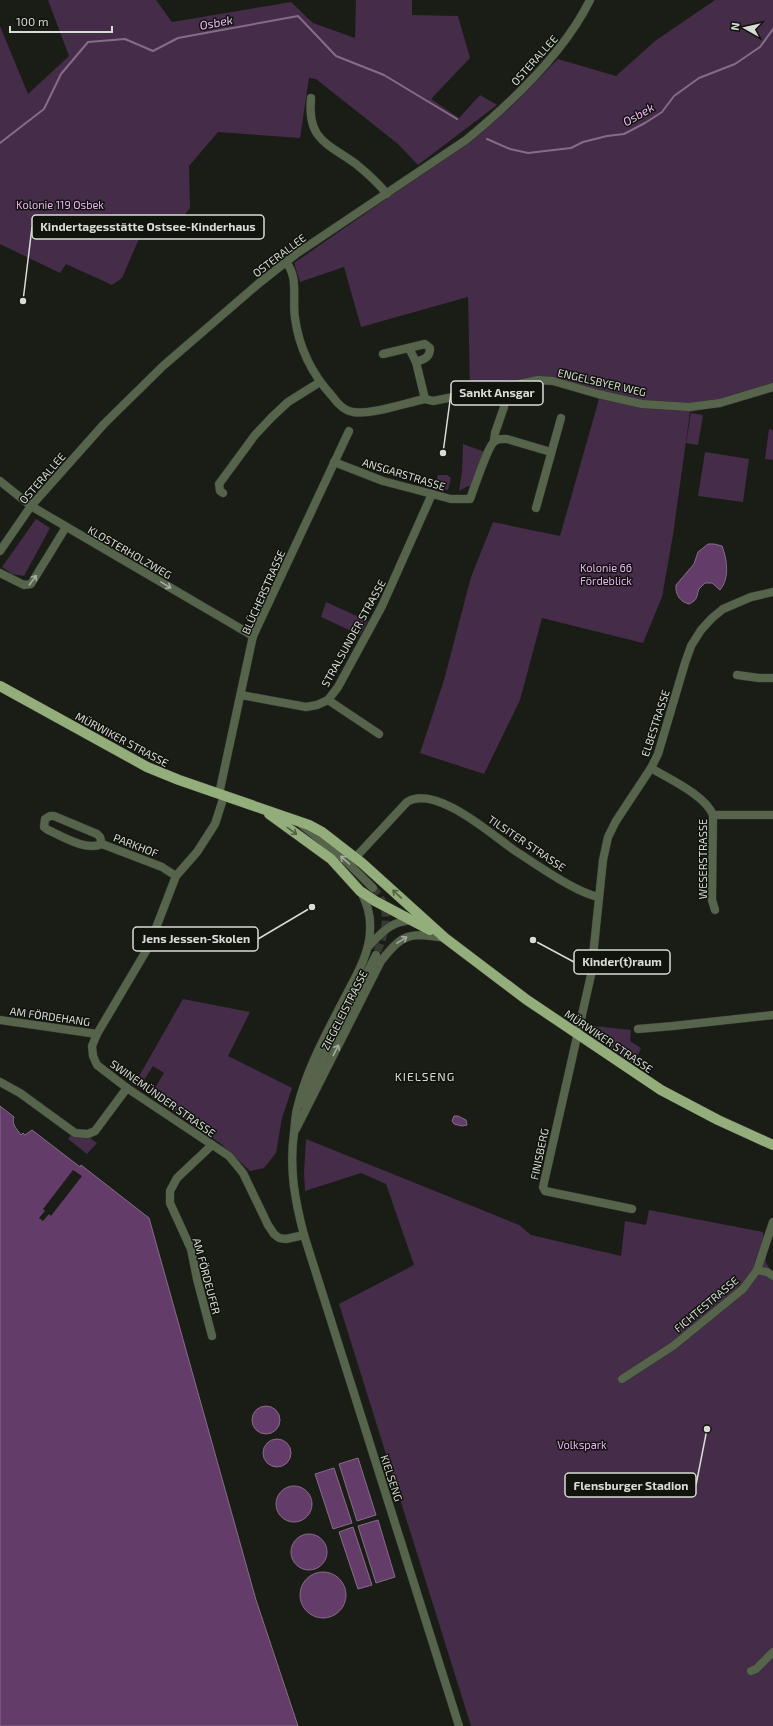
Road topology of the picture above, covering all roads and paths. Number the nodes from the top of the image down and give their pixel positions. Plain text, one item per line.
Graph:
1 (590, 0) edge
2 (311, 98) dead end
3 (387, 194) junction
4 (286, 262) junction
5 (409, 348) junction
6 (383, 354) dead end
7 (416, 362) junction
8 (320, 382) junction
9 (773, 387) edge
10 (425, 399) junction
11 (504, 407) dead end
12 (561, 418) dead end
13 (348, 431) dead end
14 (494, 441) junction
15 (551, 452) junction
16 (334, 462) junction
17 (0, 481) edge
18 (223, 493) dead end
19 (432, 494) junction
20 (31, 506) junction
21 (536, 508) dead end
22 (66, 527) junction
23 (0, 551) edge
24 (0, 573) edge
25 (773, 592) edge
26 (253, 636) junction
27 (737, 675) dead end
28 (773, 678) edge
29 (0, 686) edge
30 (241, 695) junction
31 (328, 700) junction
32 (379, 734) dead end
33 (651, 768) junction
34 (222, 795) junction
35 (260, 808) junction
36 (713, 815) junction
37 (773, 815) edge
38 (297, 820) junction
39 (102, 844) junction
40 (355, 858) junction
41 (176, 876) junction
42 (373, 888) tunnel mouth
43 (360, 891) junction
44 (599, 897) junction
45 (715, 910) dead end
46 (411, 920) junction
47 (436, 931) junction
48 (444, 938) junction
49 (367, 947) junction
50 (376, 955) tunnel mouth
51 (773, 1015) edge
52 (0, 1020) edge
53 (638, 1029) dead end
54 (97, 1034) junction
55 (578, 1035) junction
56 (0, 1082) edge
57 (127, 1088) junction
58 (293, 1135) junction
59 (212, 1145) junction
60 (773, 1145) edge
61 (632, 1209) dead end
62 (773, 1222) edge
63 (304, 1236) junction
64 (757, 1270) junction
65 (773, 1276) edge
66 (212, 1336) dead end
67 (622, 1379) dead end
68 (773, 1652) edge
69 (751, 1671) dead end
70 (459, 1726) edge

1 - 3 street, OSTERALLEE
2 - 3 street
3 - 4 street, OSTERALLEE
4 - 8 street
4 - 20 street, OSTERALLEE
5 - 6 street
5 - 7 street
5 - 7 street
7 - 10 street
8 - 10 street, ENGELSBYER WEG
8 - 18 street
9 - 10 street, ENGELSBYER WEG
11 - 14 street
12 - 15 street
13 - 16 street, BLÜCHERSTRASSE
14 - 15 street
14 - 19 street, ANSGARSTRASSE
15 - 21 street
16 - 19 street, ANSGARSTRASSE
16 - 26 street, BLÜCHERSTRASSE
17 - 20 street, KLOSTERHOLZWEG
19 - 31 street, STRALSUNDER STRASSE
20 - 22 street, KLOSTERHOLZWEG
20 - 23 street, OSTERALLEE
24 -> 22 street
22 -> 26 street, KLOSTERHOLZWEG
25 - 33 street, ELBESTRASSE
26 - 30 street, BLÜCHERSTRASSE
27 - 28 street
29 - 34 main road, MÜRWIKER STRASSE
30 - 31 street, STRALSUNDER STRASSE
30 - 34 street, BLÜCHERSTRASSE
31 - 32 street
33 - 36 street, WESERSTRASSE
33 - 44 street, ELBESTRASSE
34 - 35 main road, MÜRWIKER STRASSE
34 - 41 street, SWINEMÜNDER STRASSE
35 - 38 main road, MÜRWIKER STRASSE
35 -> 43 main road, MÜRWIKER STRASSE
36 - 37 street
36 - 45 street, WESERSTRASSE
38 - 40 main road, MÜRWIKER STRASSE
42 -> 38 street
39 - 39 street, PARKHOF
39 - 41 street, PARKHOF
40 - 44 street, TILSITER STRASSE
47 -> 40 main road, MÜRWIKER STRASSE
41 - 54 street, SWINEMÜNDER STRASSE
43 - 46 main road, MÜRWIKER STRASSE
43 - 49 street, ZIEGELEISTRASSE
44 - 55 street
46 - 47 street
46 - 48 main road, MÜRWIKER STRASSE
46 - 49 street, ZIEGELEISTRASSE
47 - 48 main road, MÜRWIKER STRASSE
48 - 55 main road, MÜRWIKER STRASSE
58 -> 48 street, ZIEGELEISTRASSE
49 - 58 street, ZIEGELEISTRASSE
50 - 58 street, ZIEGELEISTRASSE
51 - 53 street
52 - 54 street, AM FÖRDEHANG
54 - 57 street, SWINEMÜNDER STRASSE
55 - 60 main road, MÜRWIKER STRASSE
55 - 61 street, FINISBERG
56 - 57 street
57 - 59 street, SWINEMÜNDER STRASSE
58 - 63 street, ZIEGELEISTRASSE
59 - 63 street, SWINEMÜNDER STRASSE
59 - 66 street, AM FÖRDEUFER
62 - 64 street, FICHTESTRASSE
63 - 70 street, KIELSENG
64 - 65 street
64 - 67 street, FICHTESTRASSE
68 - 69 street

